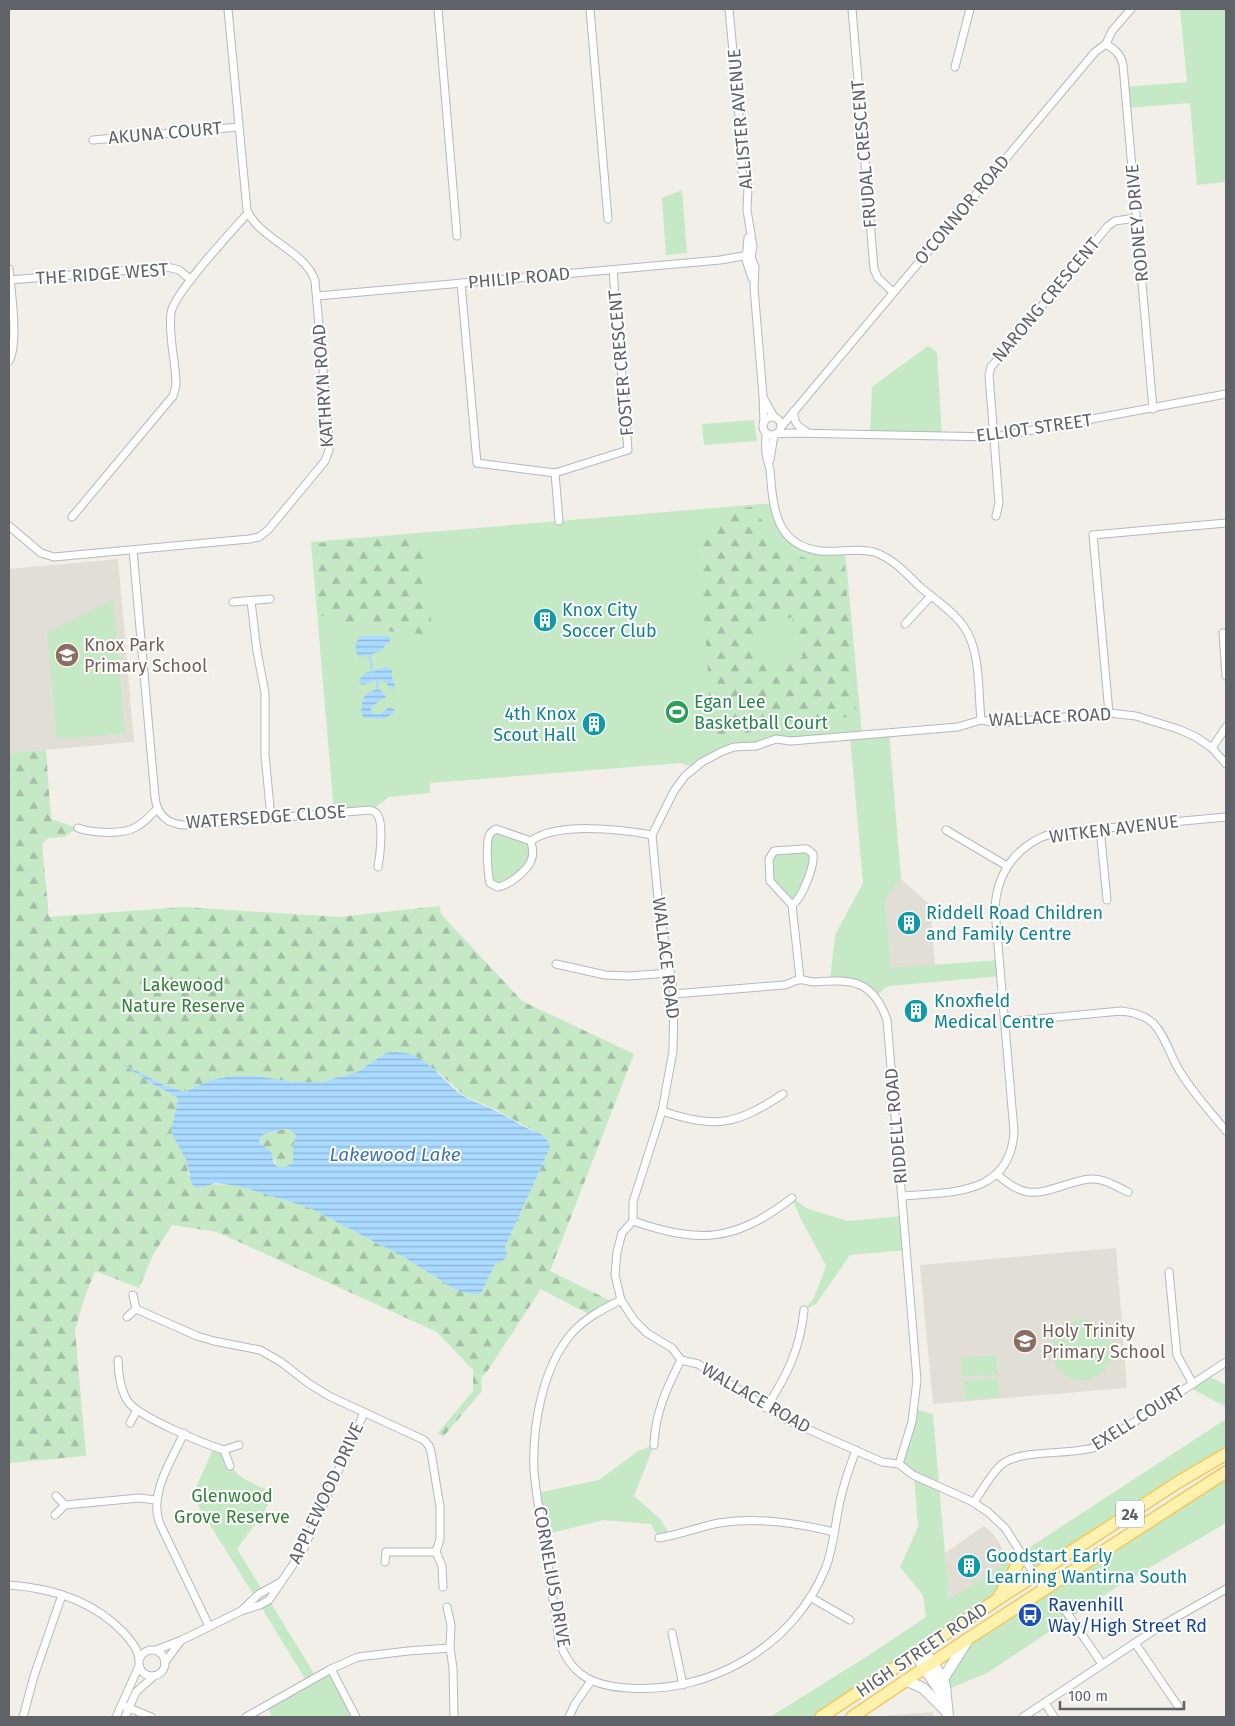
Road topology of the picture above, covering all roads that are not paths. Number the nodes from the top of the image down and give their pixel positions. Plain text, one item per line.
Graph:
1 (228, 9) edge
2 (438, 9) edge
3 (590, 9) edge
4 (729, 9) edge
5 (852, 9) edge
6 (970, 9) edge
7 (1131, 9) edge
8 (1106, 44) junction
9 (955, 67) dead end
10 (238, 127) junction
11 (93, 140) dead end
12 (248, 213) junction
13 (1136, 218) junction
14 (608, 219) dead end
15 (458, 236) dead end
16 (747, 258) junction
17 (9, 269) edge
18 (613, 270) junction
19 (10, 280) edge
20 (191, 280) junction
21 (462, 283) junction
22 (893, 292) junction
23 (317, 296) junction
24 (9, 361) edge
25 (1226, 394) edge
26 (763, 396) junction
27 (1153, 409) junction
28 (793, 412) junction
29 (776, 418) junction
30 (764, 423) junction
31 (781, 427) junction
32 (772, 434) junction
33 (810, 434) junction
34 (995, 437) junction
35 (555, 473) junction
36 (996, 516) dead end
37 (72, 517) dead end
38 (559, 520) dead end
39 (1226, 523) edge
40 (9, 526) edge
41 (133, 550) junction
42 (931, 596) junction
43 (270, 598) dead end
44 (251, 601) junction
45 (233, 602) dead end
46 (905, 624) dead end
47 (1223, 633) dead end
48 (1226, 676) edge
49 (1109, 713) junction
50 (981, 720) junction
51 (1226, 727) edge
52 (1212, 748) junction
53 (1226, 764) edge
54 (157, 809) junction
55 (1226, 817) edge
56 (271, 818) junction
57 (78, 828) dead end
58 (1100, 828) junction
59 (946, 830) dead end
60 (652, 835) junction
61 (531, 842) junction
62 (1007, 866) junction
63 (378, 867) dead end
64 (1107, 900) dead end
65 (792, 905) junction
66 (556, 964) dead end
67 (670, 973) junction
68 (800, 980) junction
69 (674, 994) junction
70 (1005, 1022) junction
71 (783, 1094) dead end
72 (662, 1111) junction
73 (1226, 1131) edge
74 (997, 1174) junction
75 (1128, 1192) dead end
76 (902, 1196) junction
77 (792, 1198) dead end
78 (632, 1221) junction
79 (1170, 1272) dead end
80 (132, 1295) dead end
81 (621, 1300) junction
82 (136, 1309) junction
83 (804, 1310) dead end
84 (127, 1317) dead end
85 (118, 1360) dead end
86 (681, 1360) junction
87 (1226, 1362) edge
88 (1193, 1384) junction
89 (766, 1408) junction
90 (137, 1410) junction
91 (364, 1413) junction
92 (130, 1422) dead end
93 (184, 1433) junction
94 (239, 1445) dead end
95 (654, 1445) dead end
96 (224, 1450) junction
97 (856, 1450) junction
98 (1226, 1454) edge
99 (899, 1464) junction
100 (230, 1466) dead end
101 (1226, 1472) edge
102 (56, 1496) dead end
103 (156, 1500) junction
104 (974, 1502) junction
105 (65, 1505) junction
106 (55, 1516) dead end
107 (834, 1532) junction
108 (659, 1538) dead end
109 (377, 1550) dead end
110 (386, 1552) junction
111 (436, 1552) junction
112 (1023, 1555) junction
113 (386, 1562) dead end
114 (1036, 1575) junction
115 (9, 1585) edge
116 (443, 1587) dead end
117 (1044, 1588) junction
118 (1226, 1589) edge
119 (62, 1594) junction
120 (810, 1597) junction
121 (998, 1599) junction
122 (1061, 1604) dead end
123 (447, 1607) dead end
124 (850, 1620) dead end
125 (209, 1626) junction
126 (672, 1633) dead end
127 (969, 1638) junction
128 (129, 1639) junction
129 (182, 1640) junction
130 (1135, 1643) junction
131 (450, 1648) junction
132 (147, 1650) junction
133 (156, 1650) junction
134 (919, 1652) junction
135 (139, 1662) junction
136 (165, 1662) junction
137 (1102, 1664) junction
138 (928, 1665) junction
139 (331, 1669) junction
140 (154, 1676) junction
141 (905, 1680) junction
142 (943, 1680) junction
143 (591, 1681) junction
144 (683, 1685) junction
145 (946, 1700) junction
146 (1044, 1702) junction
147 (125, 1706) junction
148 (1178, 1706) dead end
149 (947, 1715) edge
150 (23, 1717) edge
151 (116, 1717) edge
152 (125, 1717) edge
153 (151, 1717) edge
154 (246, 1717) edge
155 (356, 1717) edge
156 (454, 1717) edge
157 (569, 1717) edge
158 (821, 1717) edge
159 (852, 1717) edge
160 (1023, 1717) edge
161 (1054, 1717) edge

1 - 10 street
2 - 15 street
3 - 14 street
4 - 16 street, ALLISTER AVENUE
5 - 22 street, FRUDAL CRESCENT
6 - 9 street
7 - 8 street, O'CONNOR ROAD
8 - 13 street, RODNEY DRIVE
8 - 22 street, O'CONNOR ROAD
10 - 11 street, AKUNA COURT
10 - 12 street
12 - 20 street
12 - 23 street, KATHRYN ROAD
13 - 27 street, RODNEY DRIVE
13 - 34 street, NARONG CRESCENT
16 - 18 street, PHILIP ROAD
16 - 26 street, ALLISTER AVENUE
17 - 19 street
18 - 21 street, PHILIP ROAD
18 - 35 street, FOSTER CRESCENT
19 - 20 street, THE RIDGE WEST
19 - 24 street
20 - 37 street
21 - 23 street, PHILIP ROAD
21 - 35 street, FOSTER CRESCENT
22 - 28 street, O'CONNOR ROAD
23 - 41 street, KATHRYN ROAD
25 - 27 street, ELLIOT STREET
26 - 29 street, ALLISTER AVENUE
26 - 30 street, ALLISTER AVENUE
27 - 34 street, ELLIOT STREET
28 - 29 street
28 - 31 street, O'CONNOR ROAD
28 - 33 street
29 - 30 street
29 - 31 street
30 - 32 street
31 - 32 street
32 - 33 street, ELLIOT STREET
32 - 42 street
33 - 34 street, ELLIOT STREET
34 - 36 street, NARONG CRESCENT
35 - 38 street
39 - 49 street
40 - 41 street, KATHRYN ROAD
41 - 54 street
42 - 46 street
42 - 50 street
43 - 44 street
44 - 45 street
44 - 56 street
47 - 48 street
49 - 50 street, WALLACE ROAD
49 - 52 street, WALLACE ROAD
50 - 60 street, WALLACE ROAD
51 - 52 street
52 - 53 street, WALLACE ROAD
54 - 56 street, WATERSEDGE CLOSE
54 - 57 street
55 - 58 street, WITKEN AVENUE
56 - 63 street, WATERSEDGE CLOSE
58 - 62 street, WITKEN AVENUE
58 - 64 street
59 - 62 street
60 - 61 street
60 - 67 street, WALLACE ROAD
61 - 61 street
62 - 70 street, WITKEN AVENUE
65 - 65 street
65 - 68 street
66 - 67 street
67 - 69 street, WALLACE ROAD
68 - 69 street, RIDDELL ROAD
68 - 76 street, RIDDELL ROAD
69 - 72 street, WALLACE ROAD
70 - 73 street
70 - 74 street, WITKEN AVENUE
71 - 72 street
72 - 78 street, WALLACE ROAD
74 - 75 street
74 - 76 street, WITKEN AVENUE
76 - 99 street, RIDDELL ROAD
77 - 78 street
78 - 81 street, WALLACE ROAD
79 - 88 street
80 - 82 street
81 - 86 street, WALLACE ROAD
81 - 143 street, CORNELIUS DRIVE
82 - 84 street
82 - 91 street, APPLEWOOD DRIVE
83 - 89 street
85 - 90 street
86 - 89 street, WALLACE ROAD
86 - 95 street
87 - 88 street, EXELL COURT
88 - 104 street, EXELL COURT
89 - 97 street, WALLACE ROAD
90 - 92 street
90 - 93 street
91 - 111 street
91 - 125 street, APPLEWOOD DRIVE
93 - 96 street
93 - 103 street
94 - 96 street
96 - 100 street
97 - 99 street, WALLACE ROAD
97 - 107 street, CORNELIUS DRIVE
98 - 114 main road, HIGH STREET ROAD / 24
99 - 104 street, WALLACE ROAD
101 - 117 main road, HIGH STREET ROAD / 24
102 - 105 street
103 - 105 street
103 - 125 street
104 - 112 street, WALLACE ROAD
105 - 106 street
107 - 108 street
107 - 120 street, CORNELIUS DRIVE
109 - 110 street
110 - 111 street
110 - 113 street
111 - 116 street
112 - 114 street, WALLACE ROAD
112 - 121 main road
114 - 117 street, WALLACE ROAD
114 - 121 main road, HIGH STREET ROAD / 24
115 - 119 street
117 - 127 main road, HIGH STREET ROAD / 24
118 - 130 street
119 - 128 street
119 - 150 street
120 - 124 street
120 - 144 street, CORNELIUS DRIVE
121 - 134 main road, HIGH STREET ROAD / 24
122 - 137 street
123 - 131 street
125 - 129 street, APPLEWOOD DRIVE
126 - 144 street
127 - 138 main road, HIGH STREET ROAD / 24
127 - 142 main road
128 - 132 street
128 - 135 street
129 - 133 street, APPLEWOOD DRIVE
129 - 136 street, APPLEWOOD DRIVE
130 - 137 street
130 - 148 street
131 - 139 street
131 - 156 street
132 - 133 street
132 - 135 street
133 - 136 street
134 - 138 main road
134 - 158 main road, HIGH STREET ROAD / 24
135 - 140 street
135 - 147 street
136 - 140 street
137 - 146 street
138 - 141 main road, HIGH STREET ROAD / 24
138 - 142 main road
138 - 145 main road
139 - 154 street
139 - 155 street
140 - 147 street
141 - 149 main road
141 - 159 main road, HIGH STREET ROAD / 24
142 - 145 main road
143 - 144 street, CORNELIUS DRIVE
143 - 157 street
145 - 149 main road
146 - 160 street
146 - 161 street
147 - 151 street
147 - 152 street
147 - 153 street

